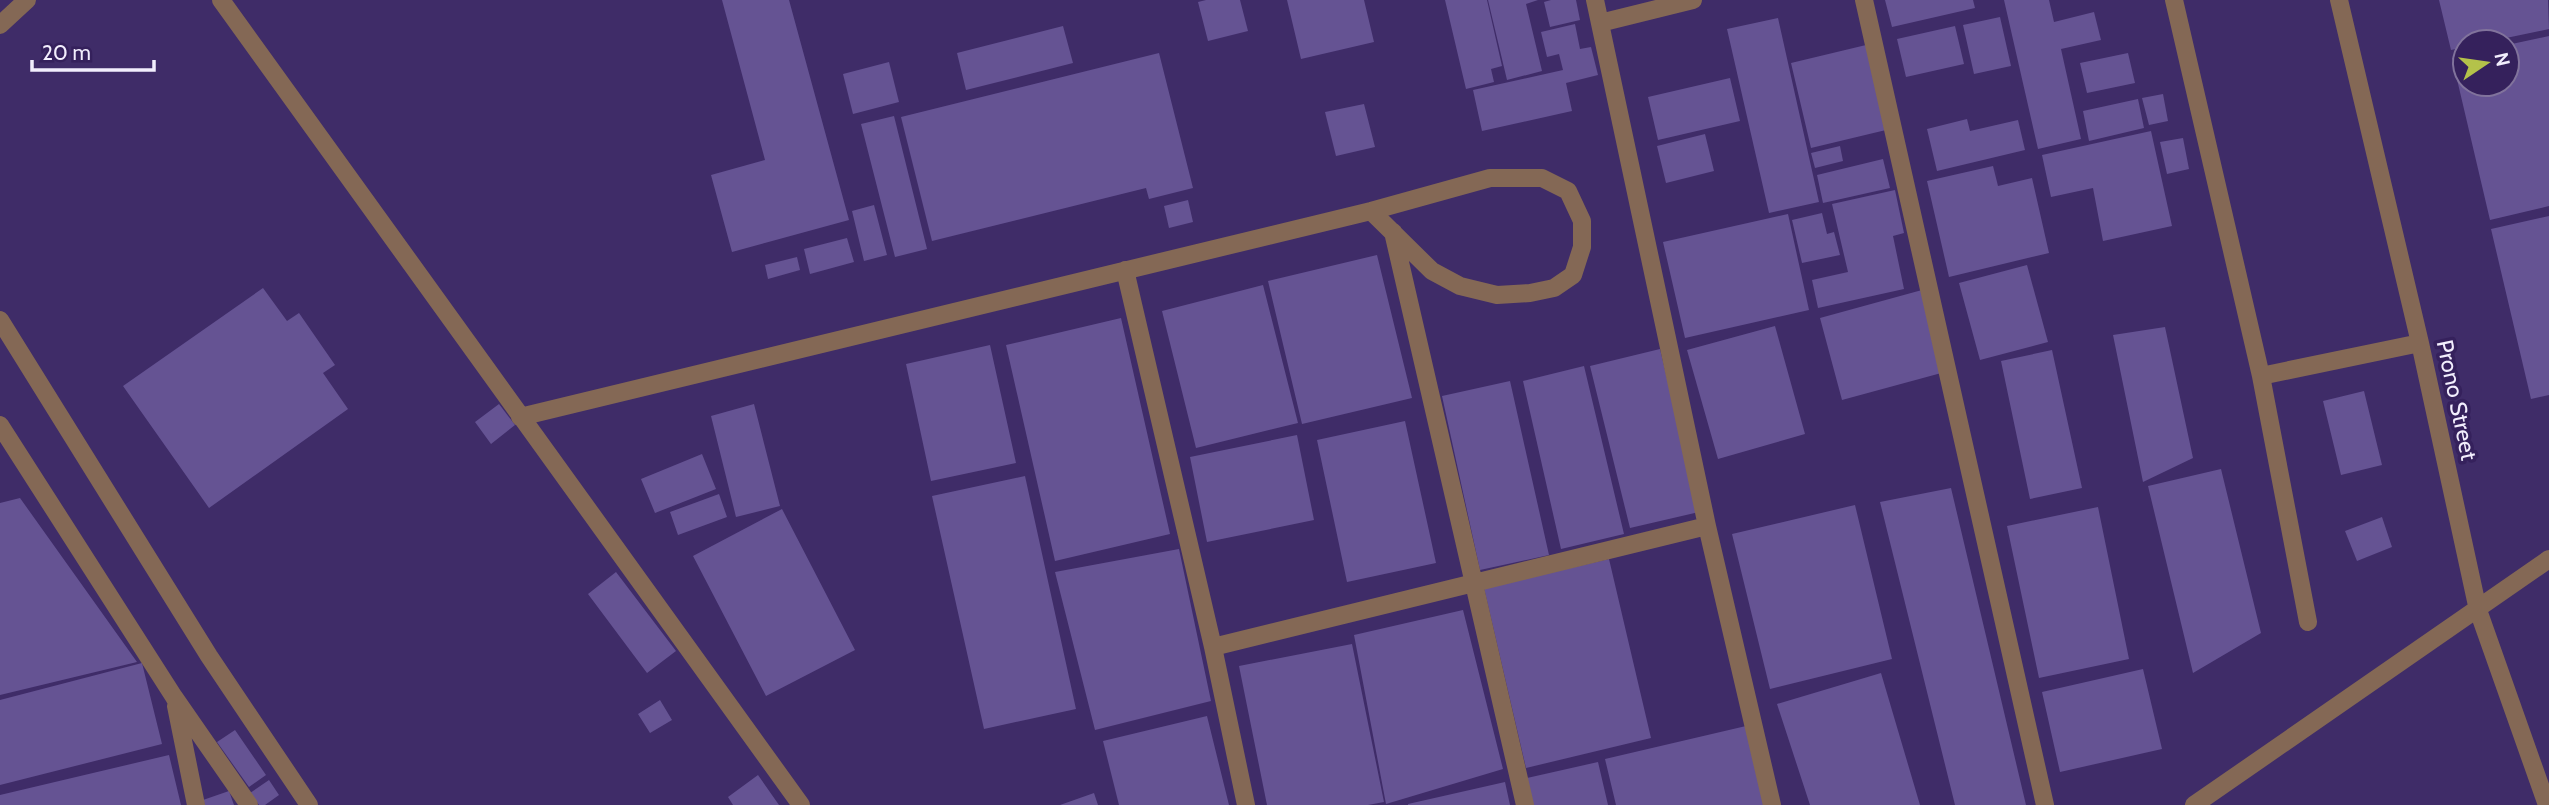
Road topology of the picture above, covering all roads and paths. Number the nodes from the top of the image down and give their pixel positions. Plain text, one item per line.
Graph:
1 (27, 0) edge
2 (222, 0) edge
3 (1595, 0) edge
4 (1693, 0) edge
5 (1864, 0) edge
6 (2174, 0) edge
7 (2339, 0) edge
8 (1600, 23) junction
9 (0, 25) edge
10 (1371, 211) junction
11 (1394, 232) junction
12 (1125, 270) junction
13 (0, 320) edge
14 (2420, 343) junction
15 (2260, 376) junction
16 (520, 417) junction
17 (0, 425) edge
18 (1707, 526) junction
19 (2549, 559) edge
20 (1474, 582) junction
21 (2478, 610) junction
22 (2308, 622) dead end
23 (1213, 647) junction
24 (174, 697) junction
25 (196, 805) edge
26 (249, 805) edge
27 (309, 805) edge
28 (800, 805) edge
29 (1246, 805) edge
30 (1525, 805) edge
31 (1772, 805) edge
32 (2045, 805) edge
33 (2194, 805) edge
34 (2547, 805) edge

1 - 9 street
2 - 16 street
3 - 8 street
4 - 8 street
5 - 32 street
6 - 15 street
7 - 14 street, Prono Street
8 - 18 street
10 - 11 street
10 - 11 street
10 - 12 street
11 - 20 street
12 - 16 street
12 - 23 street
13 - 27 street
14 - 15 street
14 - 21 street, Prono Street
15 - 22 street
16 - 28 street
17 - 24 street
18 - 20 street
18 - 31 street
19 - 21 street
20 - 23 street
20 - 30 street
21 - 33 street
21 - 34 street, Prono Street
23 - 29 street
24 - 25 street
24 - 26 street

